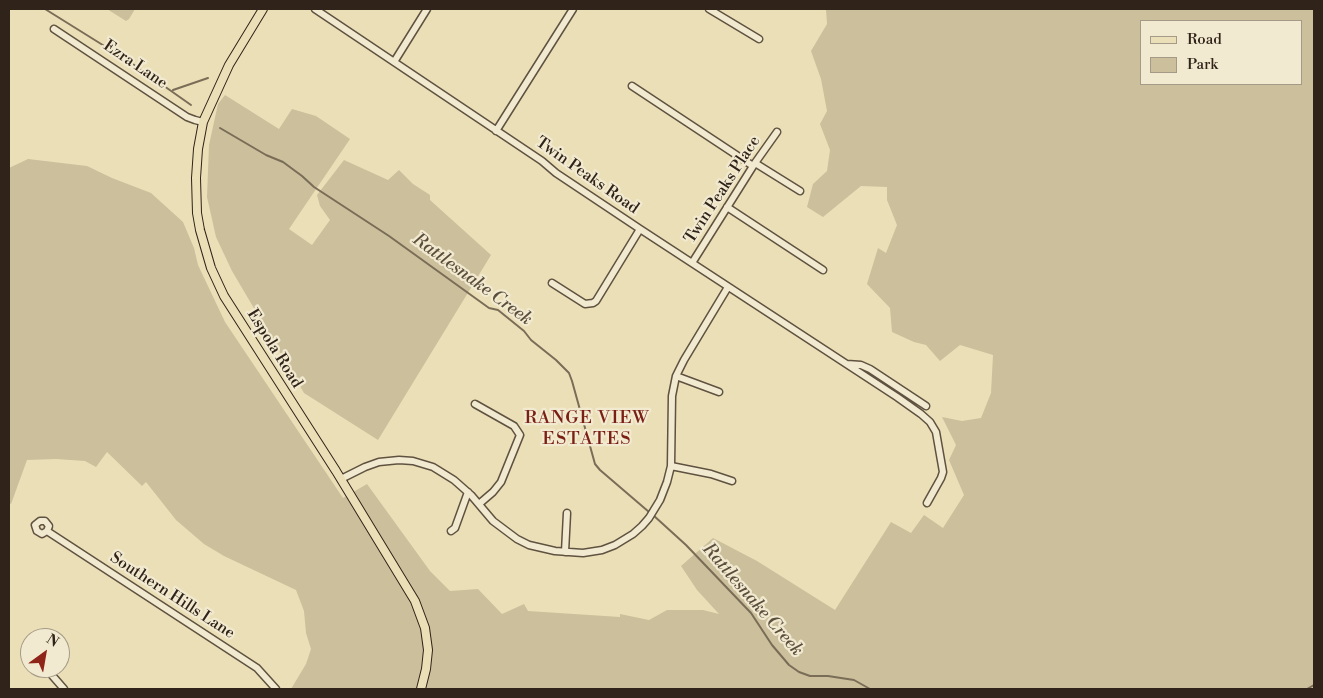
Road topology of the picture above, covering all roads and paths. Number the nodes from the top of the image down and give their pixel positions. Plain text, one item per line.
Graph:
1 (263, 9) edge
2 (315, 9) edge
3 (427, 9) edge
4 (573, 9) edge
5 (709, 9) edge
6 (54, 29) dead end
7 (759, 39) dead end
8 (394, 62) junction
9 (632, 86) dead end
10 (203, 122) junction
11 (496, 130) junction
12 (777, 132) dead end
13 (754, 165) junction
14 (800, 191) dead end
15 (727, 207) junction
16 (640, 229) junction
17 (692, 263) junction
18 (823, 270) dead end
19 (552, 283) dead end
20 (728, 287) junction
21 (846, 364) junction
22 (676, 376) junction
23 (719, 392) dead end
24 (475, 404) dead end
25 (926, 406) dead end
26 (671, 466) junction
27 (341, 479) junction
28 (732, 481) dead end
29 (468, 492) junction
30 (927, 503) dead end
31 (479, 504) junction
32 (567, 512) dead end
33 (451, 531) dead end
34 (47, 532) dead end
35 (565, 552) junction
36 (54, 678) edge
37 (64, 689) edge
38 (276, 689) edge
39 (421, 689) edge

1 - 10 main road, Espola Road
2 - 8 street, Twin Peaks Road
3 - 8 street
4 - 11 street
5 - 7 street
6 - 10 street, Ezra Lane
8 - 11 street, Twin Peaks Road
9 - 13 street
10 - 27 main road, Espola Road
11 - 16 street, Twin Peaks Road
12 - 13 street, Twin Peaks Place
13 - 14 street
13 - 15 street, Twin Peaks Place
15 - 17 street, Twin Peaks Place
15 - 18 street
16 - 17 street, Twin Peaks Road
16 - 19 street
17 - 20 street, Twin Peaks Road
20 - 21 street, Twin Peaks Road
20 - 22 street
21 - 25 street, Twin Peaks Road
21 - 30 street, Twin Peaks Road
22 - 23 street
22 - 26 street
24 - 31 street
26 - 28 street
26 - 35 street
27 - 29 street
27 - 39 main road, Espola Road
29 - 31 street
29 - 33 street
31 - 35 street
32 - 35 street
34 - 38 street, Southern Hills Lane
36 - 37 street

